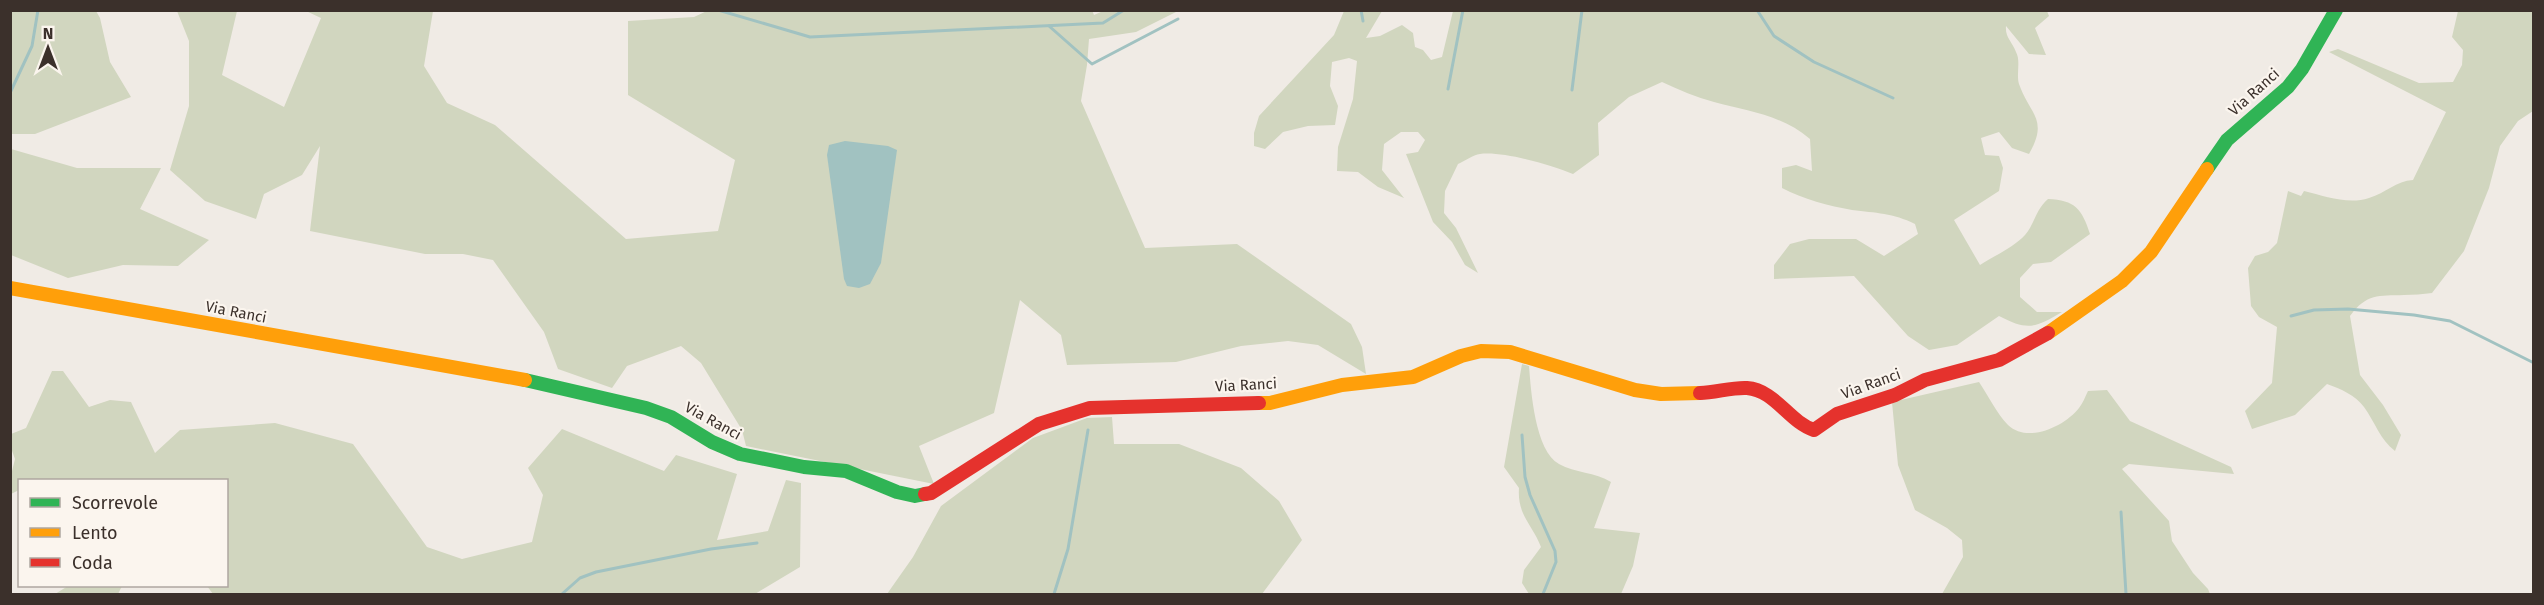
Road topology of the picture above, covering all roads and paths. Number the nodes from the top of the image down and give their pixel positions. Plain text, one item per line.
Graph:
1 (2336, 10) edge
2 (10, 288) edge

1 - 2 street, Via Ranci

